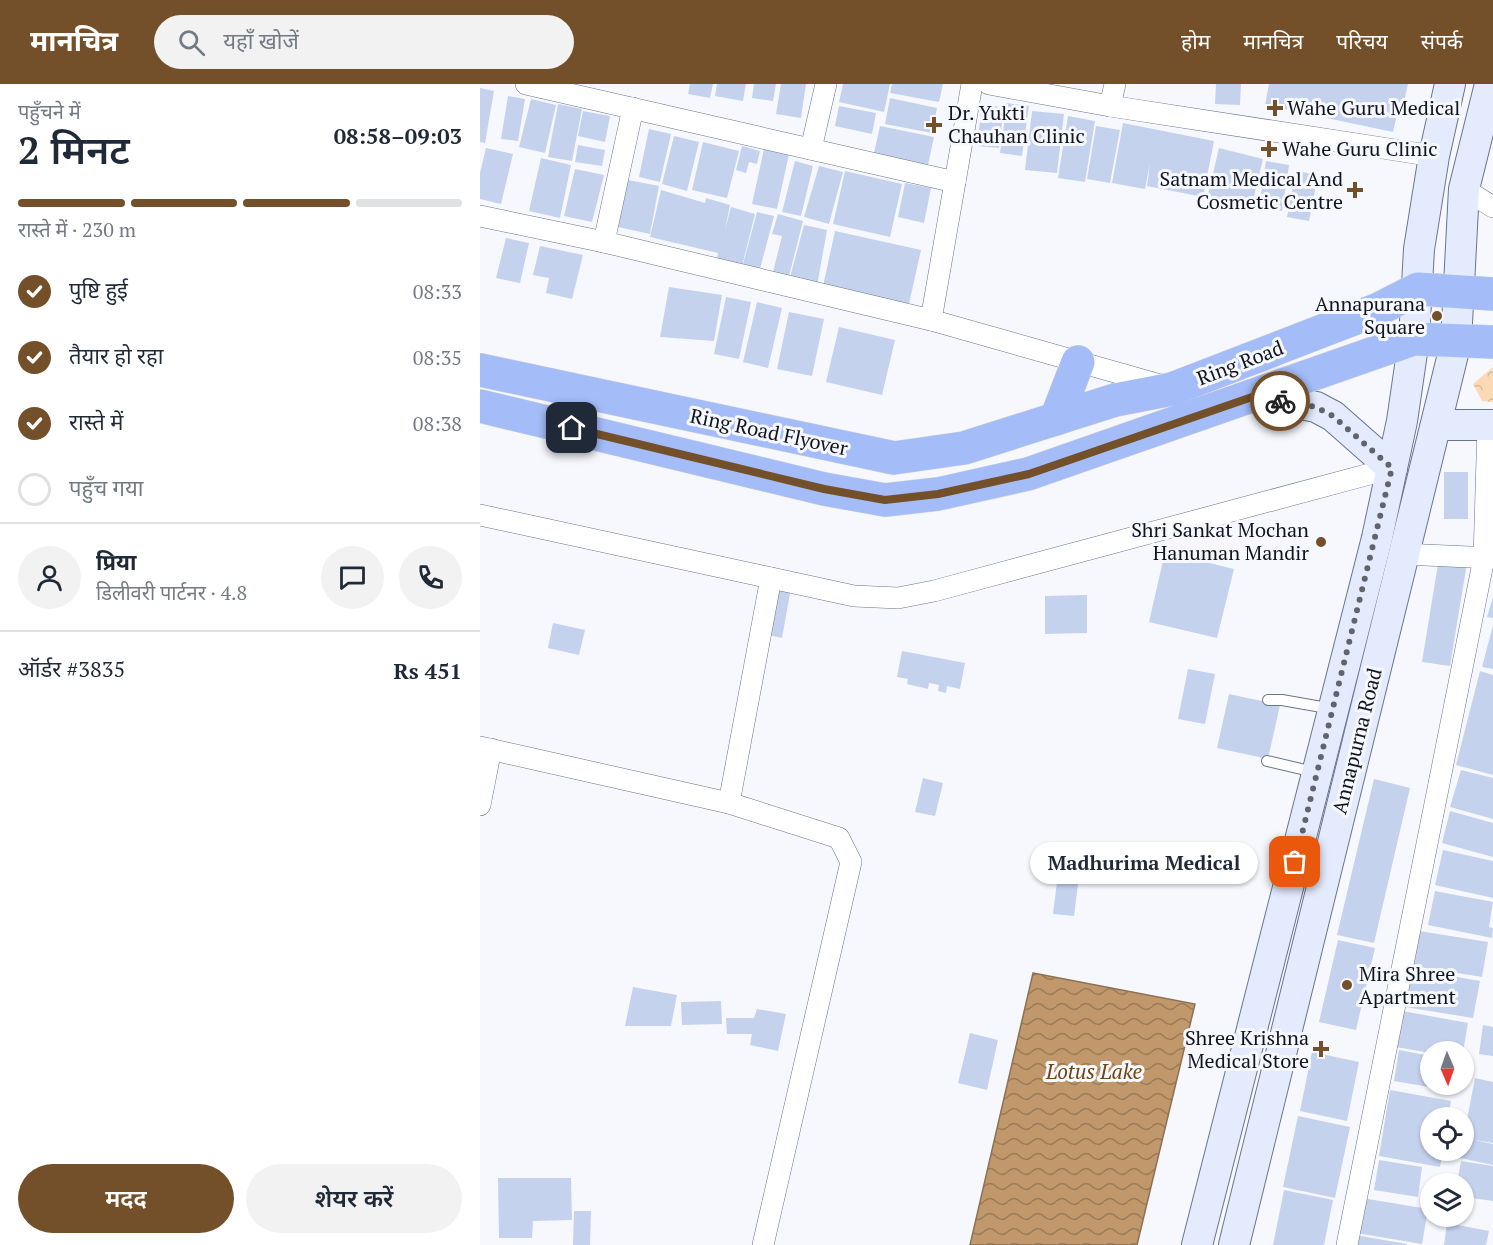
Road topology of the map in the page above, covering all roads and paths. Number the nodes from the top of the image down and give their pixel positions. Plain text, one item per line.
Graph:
1 (526, 84) edge
2 (826, 84) edge
3 (972, 84) edge
4 (989, 84) edge
5 (1115, 84) edge
6 (1450, 84) edge
7 (1490, 84) edge
8 (1110, 106) junction
9 (633, 108) junction
10 (811, 149) junction
11 (1434, 156) junction
12 (955, 182) junction
13 (1464, 189) junction
14 (1493, 207) edge
15 (480, 216) edge
16 (604, 242) junction
17 (1418, 289) junction
18 (1460, 293) junction
19 (1493, 294) edge
20 (931, 321) junction
21 (1414, 339) junction
22 (1456, 342) junction
23 (1493, 342) edge
24 (1078, 362) junction
25 (480, 370) edge
26 (1172, 389) junction
27 (1255, 396) junction
28 (480, 406) edge
29 (1056, 419) junction
30 (1437, 425) junction
31 (1490, 425) edge
32 (1392, 468) junction
33 (480, 515) edge
34 (1402, 554) junction
35 (1488, 558) edge
36 (771, 578) junction
37 (1268, 700) dead end
38 (1334, 709) junction
39 (486, 748) edge
40 (1267, 761) dead end
41 (1318, 772) junction
42 (729, 803) junction
43 (480, 806) edge
44 (763, 1245) edge
45 (1197, 1245) edge
46 (1234, 1245) edge
47 (1347, 1245) edge

1 - 9 street
2 - 10 street
3 - 12 street
4 - 8 street
5 - 8 street
6 - 11 main road
7 - 13 main road
8 - 11 street
9 - 10 street
9 - 16 street
10 - 12 street
11 - 17 main road
12 - 20 street
13 - 14 street
13 - 18 main road
15 - 16 street
16 - 20 street
17 - 18 highway
17 - 21 main road, Annapurna Road
17 - 26 highway, Ring Road
18 - 19 highway
18 - 22 main road, Annapurna Road
20 - 24 street
21 - 22 highway
21 - 27 highway, Ring Road
21 - 32 main road, Annapurna Road
22 - 23 highway
22 - 30 main road, Annapurna Road
24 - 26 street
24 - 29 highway
25 - 29 highway, Ring Road Flyover
26 - 29 highway, Ring Road
27 - 28 highway, Ring Road Flyover
27 - 32 main road
30 - 31 main road
30 - 34 main road, Annapurna Road
31 - 35 street
32 - 36 street
32 - 38 main road, Annapurna Road
33 - 36 street
34 - 35 street
34 - 46 main road, Annapurna Road
35 - 47 street
36 - 42 street
37 - 38 lane
38 - 41 main road, Annapurna Road
39 - 42 street
39 - 43 street
40 - 41 lane
41 - 45 main road, Annapurna Road
42 - 44 street

